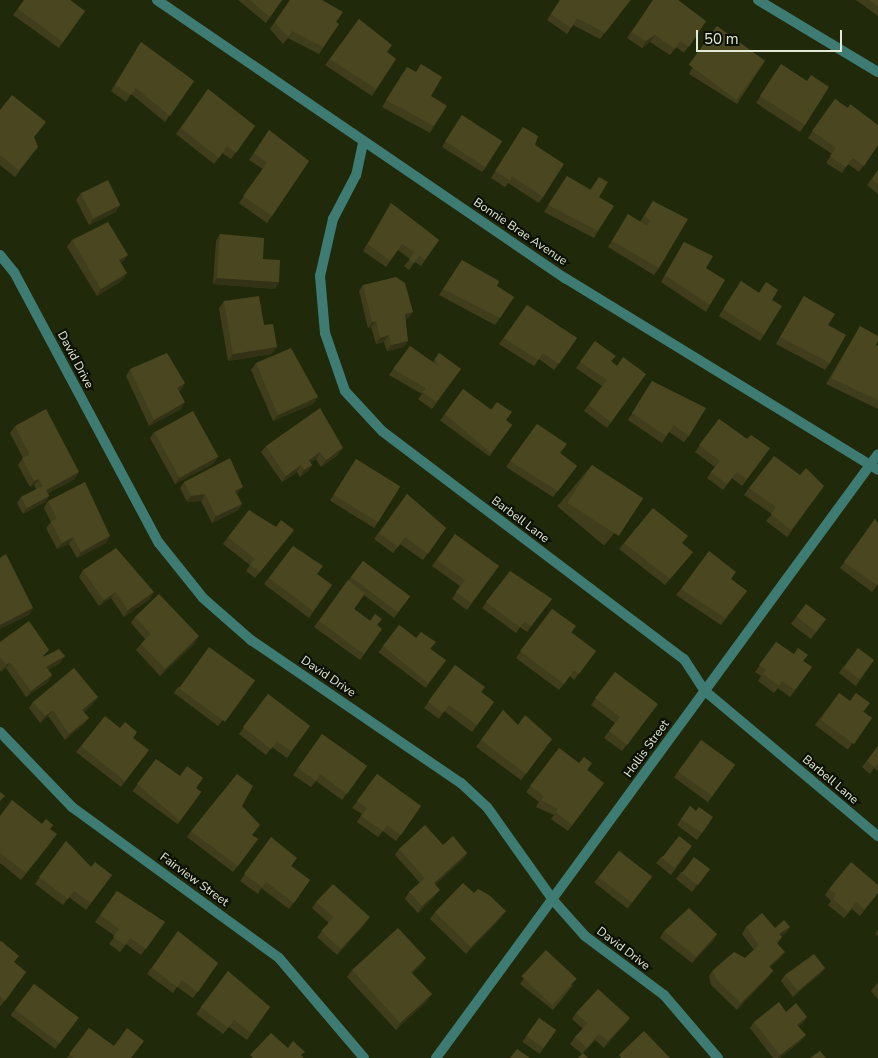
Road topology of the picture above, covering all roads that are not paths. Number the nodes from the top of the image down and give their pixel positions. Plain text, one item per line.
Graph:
1 (159, 0) edge
2 (758, 0) edge
3 (878, 72) edge
4 (363, 143) junction
5 (0, 255) edge
6 (878, 454) edge
7 (874, 467) edge
8 (705, 691) junction
9 (0, 732) edge
10 (878, 836) edge
11 (553, 900) junction
12 (364, 1058) edge
13 (436, 1058) edge
14 (718, 1058) edge

1 - 4 street, Bonnie Brae Avenue
2 - 3 street
4 - 7 street, Bonnie Brae Avenue
4 - 8 street, Barbell Lane
5 - 11 street, David Drive
6 - 7 street, Hollis Street
7 - 8 street, Hollis Street
8 - 10 street, Barbell Lane
8 - 11 street, Hollis Street
9 - 12 street, Fairview Street
11 - 13 street, Hollis Street
11 - 14 street, David Drive

